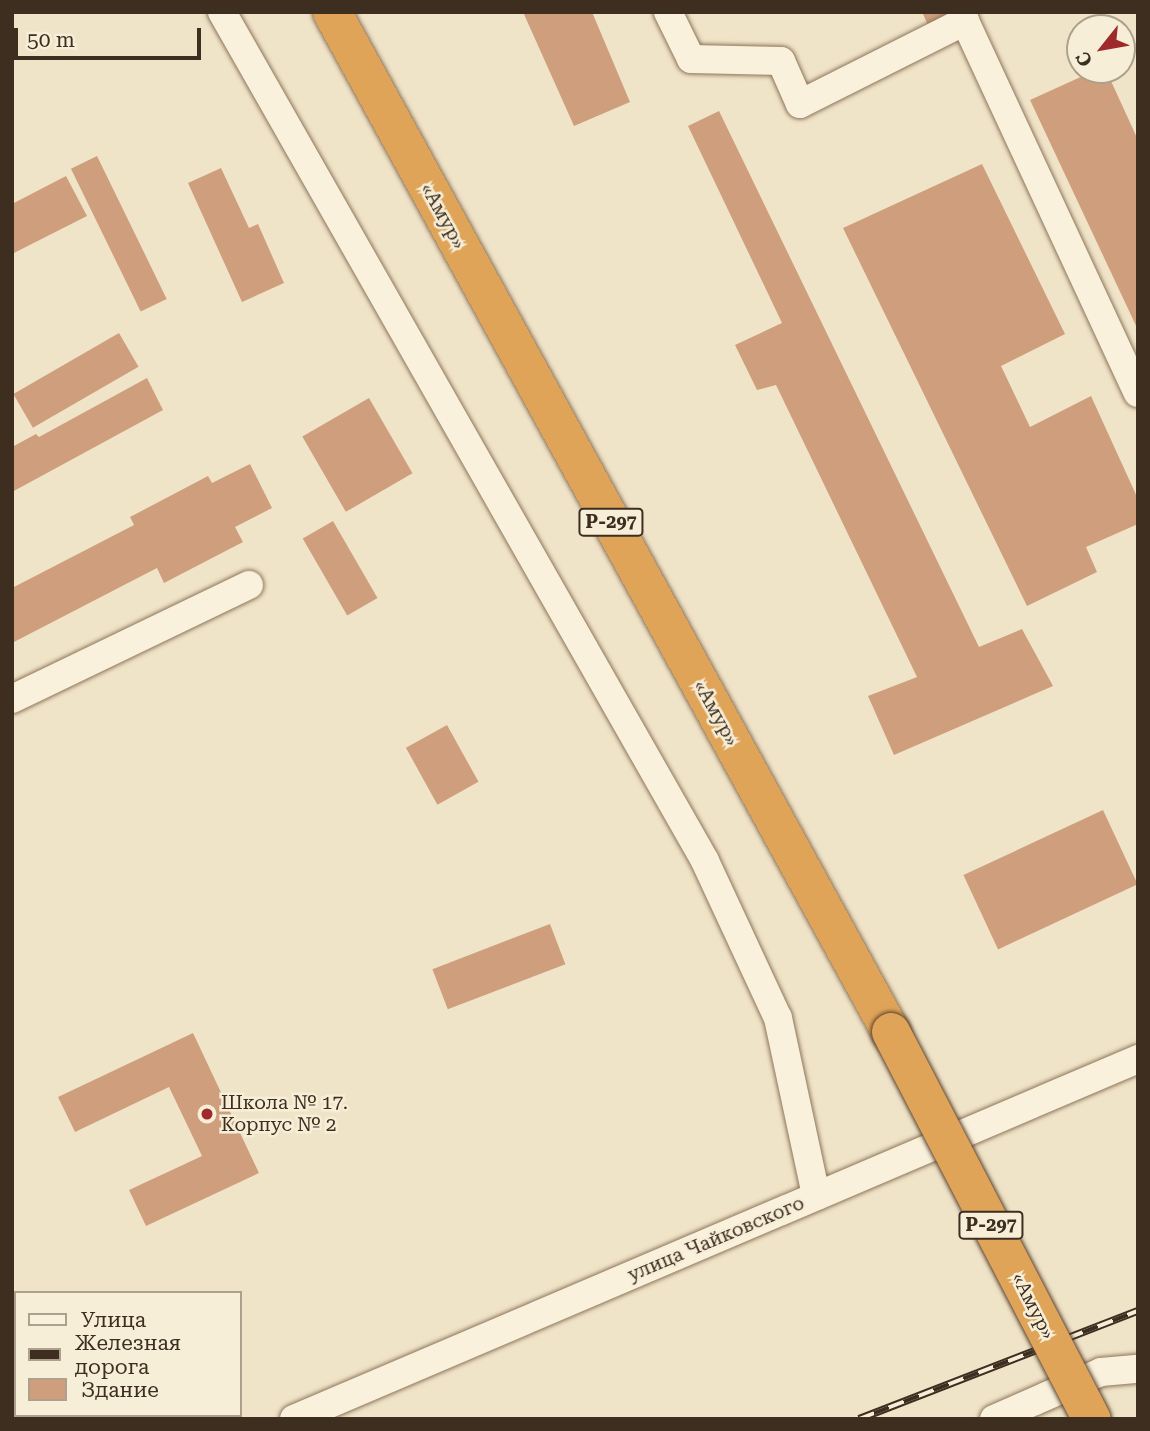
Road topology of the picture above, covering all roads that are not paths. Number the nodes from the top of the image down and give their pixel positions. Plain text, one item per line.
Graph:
1 (222, 12) edge
2 (332, 12) edge
3 (668, 12) edge
4 (1138, 393) edge
5 (249, 585) dead end
6 (12, 699) edge
7 (1138, 1059) edge
8 (816, 1196) junction
9 (1138, 1369) edge
10 (294, 1419) edge
11 (994, 1419) edge
12 (1092, 1419) edge

1 - 8 street
2 - 12 highway, «Амур» / Р-297, bridge
3 - 4 street
5 - 6 street
7 - 8 street, улица Чайковского
8 - 10 street, улица Чайковского
9 - 11 street

